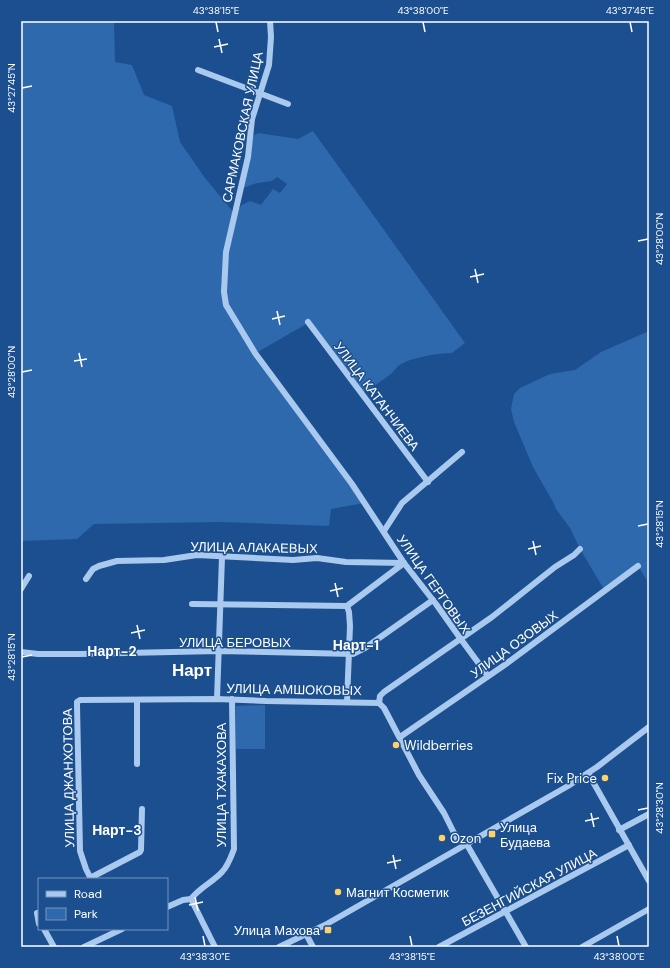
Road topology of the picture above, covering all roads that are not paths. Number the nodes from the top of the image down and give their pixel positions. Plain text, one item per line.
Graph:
1 (270, 21) edge
2 (198, 70) dead end
3 (260, 94) junction
4 (288, 104) dead end
5 (308, 322) dead end
6 (462, 452) dead end
7 (428, 482) junction
8 (364, 503) joint
9 (384, 531) junction
10 (580, 549) dead end
11 (222, 557) junction
12 (404, 563) junction
13 (638, 566) dead end
14 (29, 576) dead end
15 (86, 579) dead end
16 (21, 589) edge
17 (433, 600) junction
18 (192, 604) dead end
19 (220, 605) junction
20 (347, 606) junction
21 (460, 638) junction
22 (219, 651) junction
23 (21, 652) edge
24 (349, 655) junction
25 (488, 676) junction
26 (217, 699) junction
27 (232, 699) junction
28 (80, 700) joint
29 (137, 700) junction
30 (347, 702) junction
31 (379, 703) junction
32 (649, 727) edge
33 (400, 737) junction
34 (137, 764) dead end
35 (588, 773) junction
36 (142, 810) dead end
37 (649, 814) edge
38 (619, 830) junction
39 (466, 843) junction
40 (629, 846) junction
41 (90, 878) edge
42 (93, 878) edge
43 (649, 881) edge
44 (191, 899) junction
45 (168, 907) edge
46 (649, 909) edge
47 (505, 912) junction
48 (37, 913) dead end
49 (38, 918) edge
50 (45, 930) edge
51 (114, 931) edge
52 (306, 934) junction
53 (54, 947) edge
54 (84, 947) edge
55 (215, 947) edge
56 (279, 947) edge
57 (313, 947) edge
58 (439, 947) edge
59 (526, 947) edge
60 (582, 947) edge

1 - 3 street, САРМАКОВСКАЯ УЛИЦА
2 - 3 street
3 - 4 street
3 - 8 street, САРМАКОВСКАЯ УЛИЦА
5 - 7 street, УЛИЦА КАТАНЧИЕВА
6 - 7 street
7 - 9 street
8 - 9 street, УЛИЦА ГЕРГОВЫХ
9 - 12 street, УЛИЦА ГЕРГОВЫХ
10 - 21 street, УЛИЦА АМШОКОВЫХ
11 - 12 street, УЛИЦА АЛАКАЕВЫХ
11 - 15 street, УЛИЦА АЛАКАЕВЫХ
11 - 19 street
12 - 17 street, УЛИЦА ГЕРГОВЫХ
12 - 20 street
13 - 25 street, УЛИЦА ОЗОВЫХ
14 - 16 street
17 - 21 street, УЛИЦА ГЕРГОВЫХ
17 - 24 street, УЛИЦА БЕРОВЫХ
18 - 19 street
19 - 20 street
19 - 22 street
20 - 24 street
21 - 25 street, УЛИЦА ГЕРГОВЫХ
21 - 31 street, УЛИЦА АМШОКОВЫХ
22 - 23 street, УЛИЦА БЕРОВЫХ
22 - 24 street, УЛИЦА БЕРОВЫХ
22 - 26 street
24 - 30 street
25 - 33 street, УЛИЦА ОЗОВЫХ
26 - 27 street, УЛИЦА АМШОКОВЫХ
26 - 29 street, УЛИЦА АМШОКОВЫХ
27 - 30 street, УЛИЦА АМШОКОВЫХ
27 - 44 street, УЛИЦА ТХАКАХОВА
28 - 29 street, УЛИЦА АМШОКОВЫХ
28 - 41 street, УЛИЦА ДЖАНХОТОВА
29 - 34 street
30 - 31 street, УЛИЦА АМШОКОВЫХ
31 - 33 street
32 - 35 street
33 - 39 street
35 - 38 street
35 - 39 street
36 - 42 street
37 - 38 street
38 - 40 street
39 - 47 street
39 - 52 street
40 - 43 street
40 - 47 street, БЕЗЕНГИЙСКАЯ УЛИЦА
44 - 45 street, УЛИЦА ТХАКАХОВА
44 - 55 street
46 - 60 street
47 - 58 street, БЕЗЕНГИЙСКАЯ УЛИЦА
47 - 59 street
48 - 49 street
50 - 53 street
51 - 54 street
52 - 56 street
52 - 57 street

